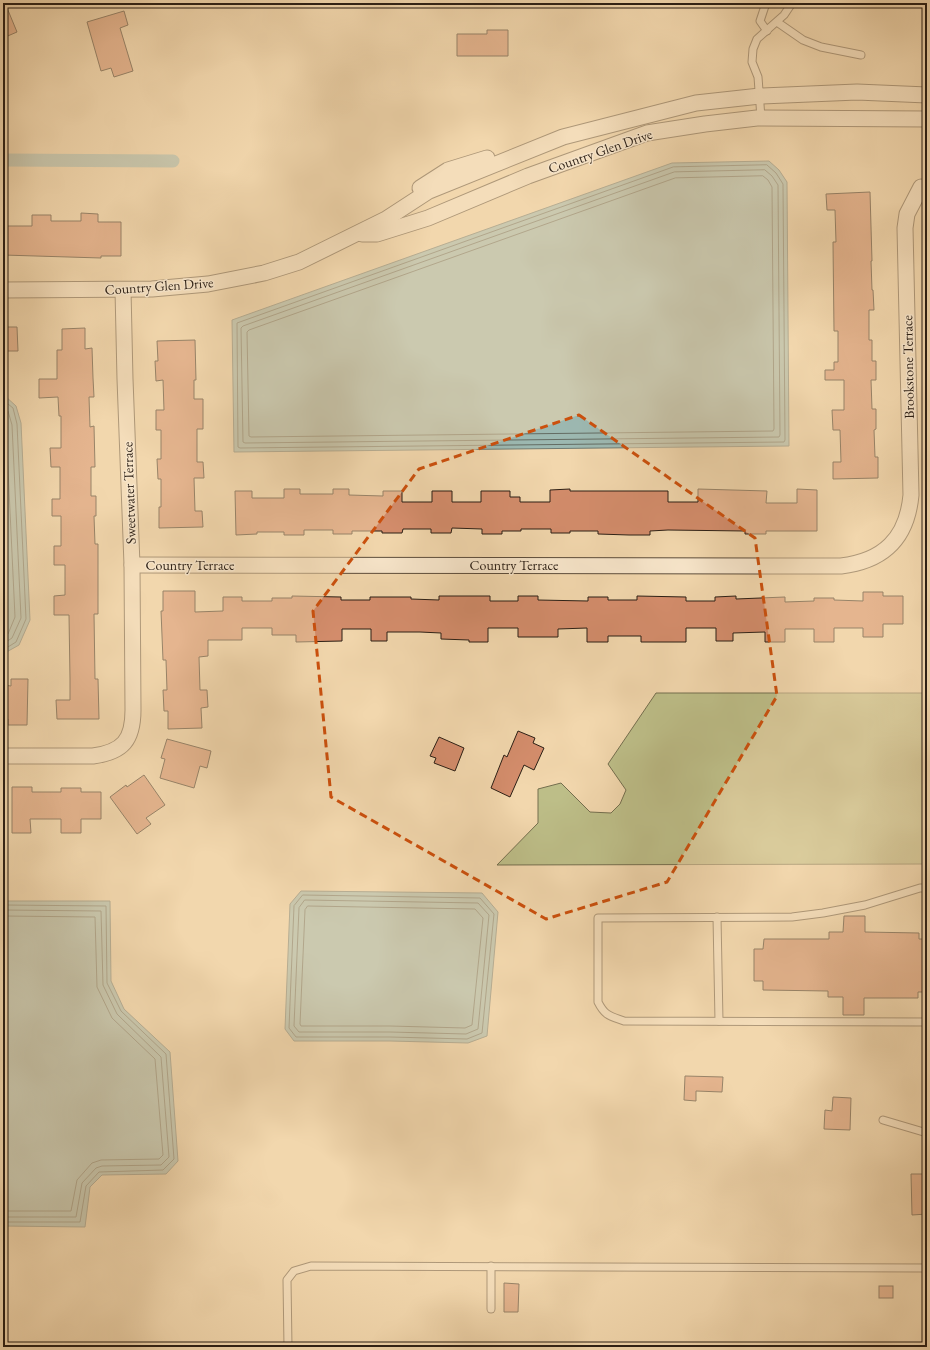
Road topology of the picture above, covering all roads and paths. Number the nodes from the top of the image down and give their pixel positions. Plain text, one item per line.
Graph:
1 (766, 3) edge
2 (792, 3) edge
3 (777, 22) junction
4 (767, 31) junction
5 (861, 55) dead end
6 (927, 95) edge
7 (760, 96) junction
8 (761, 118) junction
9 (927, 119) edge
10 (921, 187) dead end
11 (355, 234) junction
12 (3, 290) edge
13 (123, 290) junction
14 (891, 544) joint
15 (132, 565) junction
16 (3, 756) edge
17 (927, 888) edge
18 (717, 917) junction
19 (719, 1021) junction
20 (927, 1022) edge
21 (883, 1120) dead end
22 (927, 1133) edge
23 (491, 1266) junction
24 (927, 1268) edge
25 (491, 1309) dead end
26 (288, 1347) edge

1 - 4 lane
2 - 3 lane
3 - 4 lane
3 - 5 lane
4 - 7 lane
6 - 7 street, Country Glen Drive
7 - 8 lane
7 - 11 street, Country Glen Drive
8 - 9 street, Country Glen Drive
8 - 11 street, Country Glen Drive
10 - 14 street, Brookstone Terrace
11 - 13 street, Country Glen Drive
12 - 13 street, Country Glen Drive
13 - 15 street, Sweetwater Terrace
14 - 15 street, Country Terrace
15 - 16 street, Sweetwater Terrace
17 - 18 lane
18 - 19 lane
18 - 19 lane
19 - 20 lane
21 - 22 lane
23 - 24 lane
23 - 25 lane
23 - 26 lane

